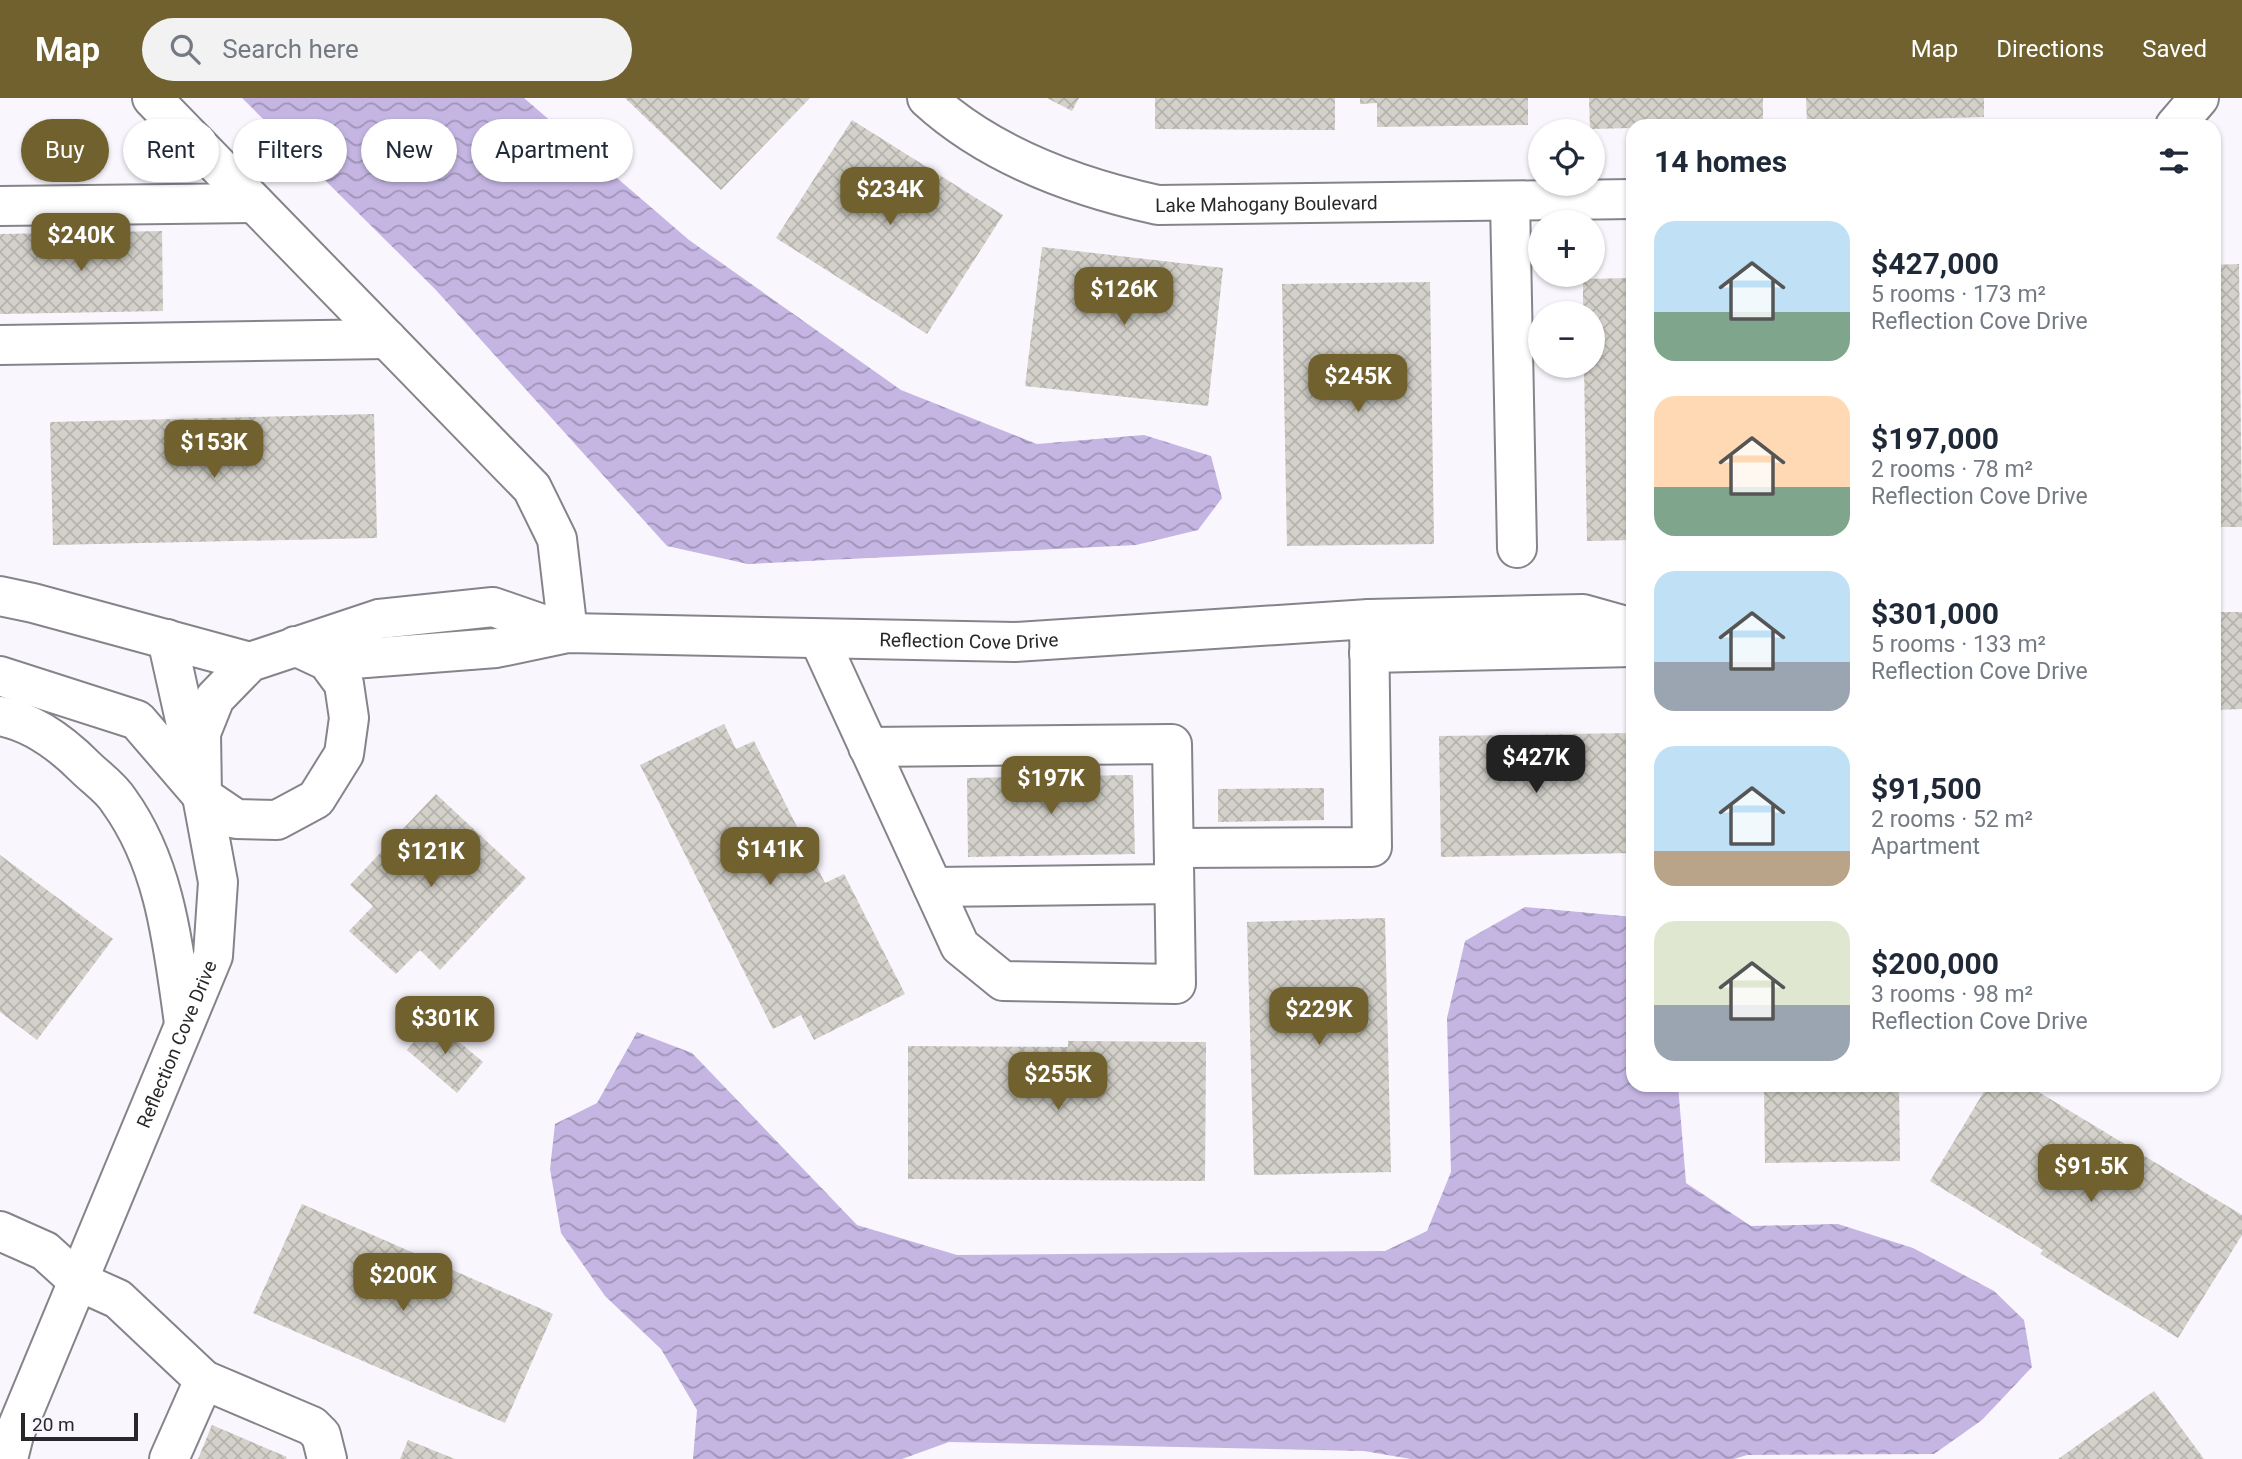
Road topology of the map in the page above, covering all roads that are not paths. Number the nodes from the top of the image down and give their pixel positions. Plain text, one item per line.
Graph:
1 (152, 98) edge
2 (927, 98) edge
3 (2199, 98) edge
4 (2181, 119) edge
5 (1626, 199) edge
6 (1510, 201) junction
7 (254, 203) junction
8 (0, 206) edge
9 (387, 339) junction
10 (0, 345) edge
11 (1517, 548) dead end
12 (0, 596) edge
13 (1626, 626) edge
14 (568, 633) junction
15 (1369, 636) junction
16 (166, 639) junction
17 (819, 639) junction
18 (1626, 647) edge
19 (311, 653) junction
20 (250, 662) junction
21 (0, 676) edge
22 (0, 716) edge
23 (868, 747) junction
24 (202, 796) junction
25 (1174, 866) junction
26 (933, 887) junction
27 (184, 1025) junction
28 (0, 1231) edge
29 (78, 1281) junction
30 (204, 1380) junction
31 (8, 1459) edge
32 (169, 1459) edge
33 (327, 1459) edge

1 - 7 street
2 - 6 street, Lake Mahogany Boulevard
3 - 4 street
5 - 6 street, Lake Mahogany Boulevard
6 - 11 street
7 - 8 street
7 - 9 street
9 - 10 street
9 - 14 street
12 - 16 street
13 - 15 street
14 - 17 street, Reflection Cove Drive
14 - 19 street, Reflection Cove Drive
15 - 17 street, Reflection Cove Drive
15 - 18 street
15 - 25 street
16 - 20 street
16 - 24 street, Reflection Cove Drive
17 - 23 street
19 - 20 street
19 - 24 street
20 - 24 street
21 - 24 street
22 - 27 street
23 - 25 street
23 - 26 street
24 - 27 street, Reflection Cove Drive
25 - 26 street
25 - 26 street
27 - 29 street, Reflection Cove Drive
28 - 29 street
29 - 30 street
29 - 31 street, Reflection Cove Drive
30 - 32 street
30 - 33 street

